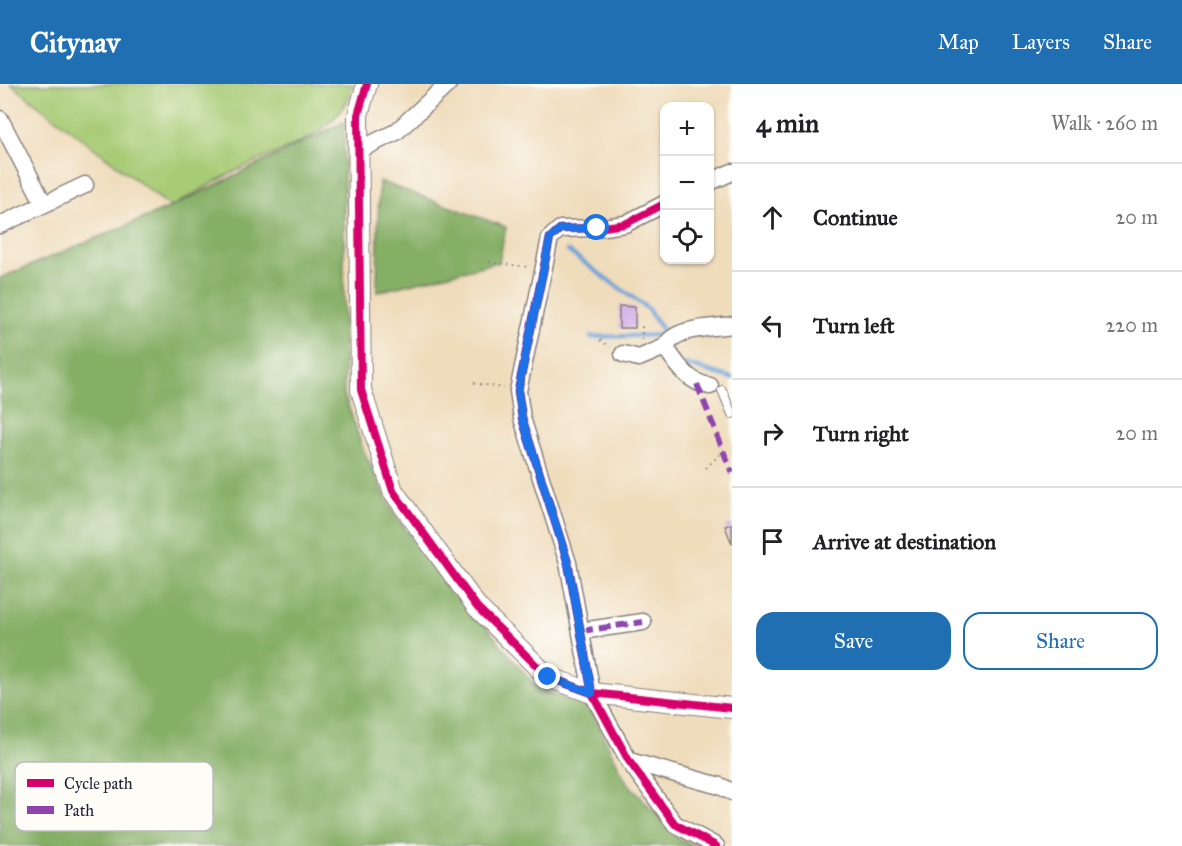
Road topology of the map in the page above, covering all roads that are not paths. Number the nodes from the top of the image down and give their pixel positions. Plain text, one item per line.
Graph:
1 (367, 84) edge
2 (448, 84) edge
3 (0, 119) edge
4 (359, 150) junction
5 (732, 172) edge
6 (714, 181) edge
7 (85, 185) dead end
8 (44, 204) junction
9 (660, 206) edge
10 (0, 225) edge
11 (732, 325) edge
12 (665, 347) junction
13 (623, 354) dead end
14 (716, 388) junction
15 (732, 393) edge
16 (732, 414) edge
17 (643, 622) dead end
18 (581, 631) junction
19 (592, 693) junction
20 (732, 708) edge
21 (629, 761) junction
22 (732, 792) edge
23 (716, 846) edge

1 - 4 street
2 - 4 street
3 - 8 street
4 - 19 street
5 - 6 street
7 - 8 street
8 - 10 street
9 - 18 street
11 - 12 street
12 - 13 street
12 - 14 street
14 - 15 lane
14 - 16 lane
17 - 18 street
18 - 19 street
19 - 20 street
19 - 21 street
21 - 22 street
21 - 23 street

